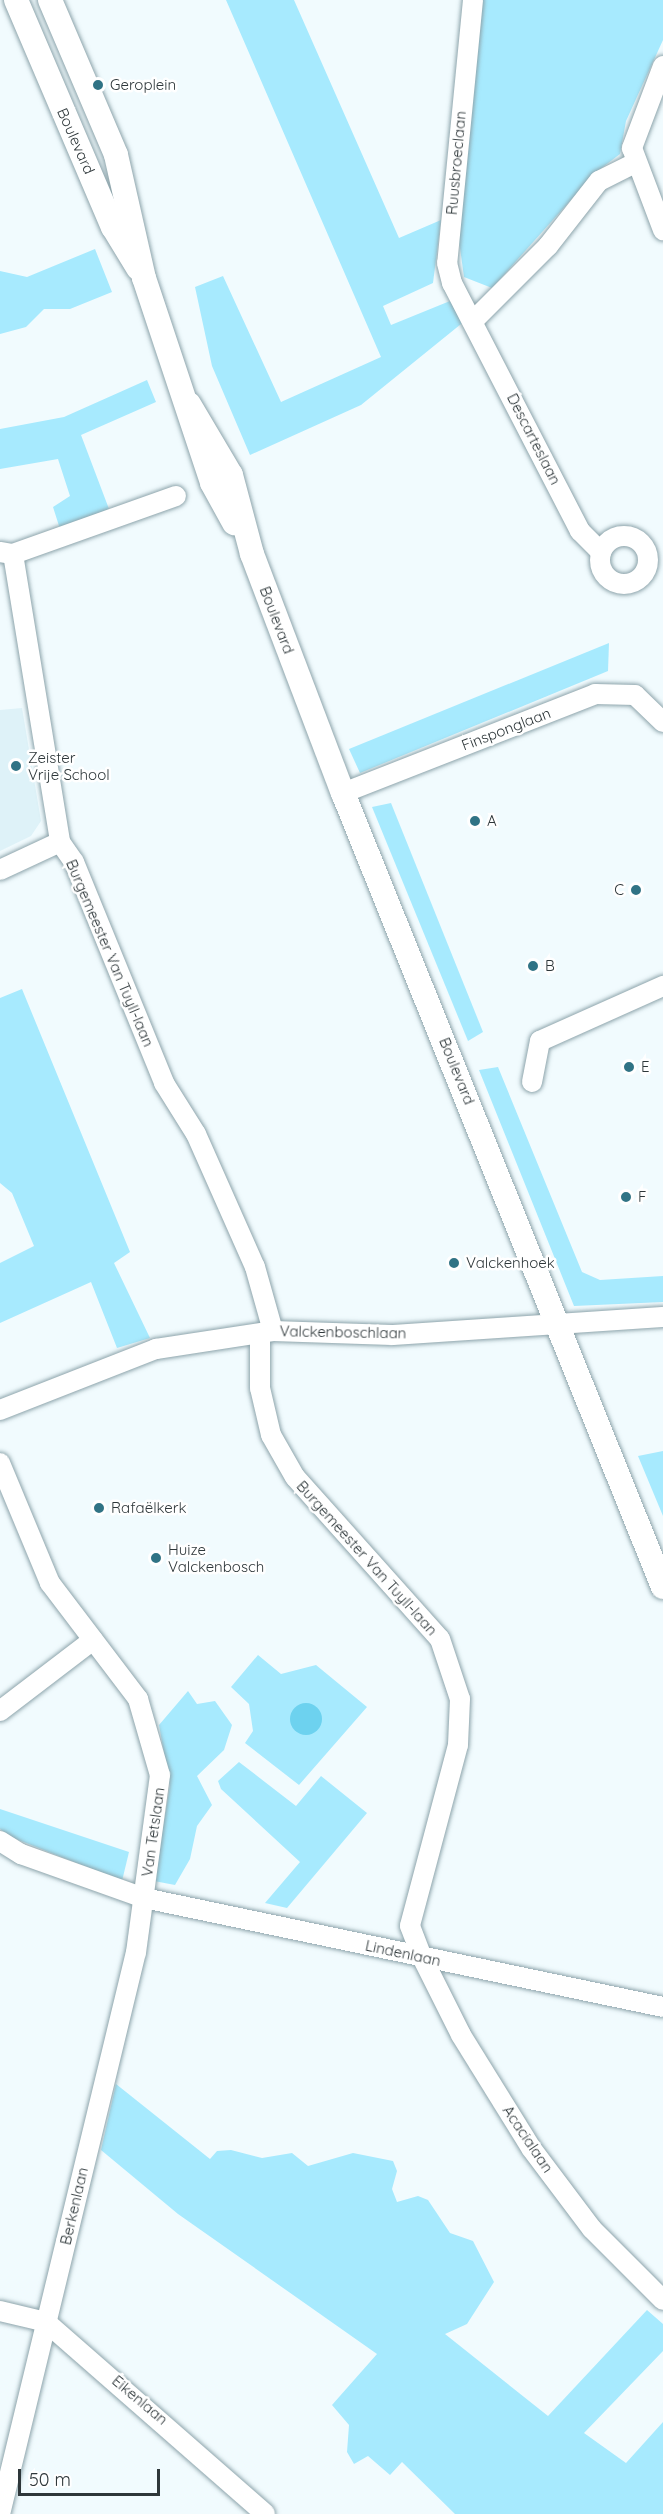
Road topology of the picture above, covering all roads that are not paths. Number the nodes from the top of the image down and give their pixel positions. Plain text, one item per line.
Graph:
1 (16, 0) edge
2 (50, 0) edge
3 (473, 0) edge
4 (663, 66) edge
5 (635, 163) junction
6 (663, 230) edge
7 (144, 278) junction
8 (474, 320) junction
9 (176, 496) dead end
10 (600, 552) dead end
11 (7, 553) edge
12 (663, 722) edge
13 (343, 793) junction
14 (60, 842) junction
15 (0, 870) edge
16 (663, 986) edge
17 (532, 1082) dead end
18 (663, 1317) edge
19 (561, 1324) junction
20 (266, 1333) junction
21 (0, 1410) edge
22 (0, 1463) edge
23 (663, 1587) edge
24 (93, 1640) junction
25 (0, 1711) edge
26 (0, 1841) edge
27 (144, 1898) junction
28 (422, 1957) junction
29 (663, 2007) edge
30 (663, 2300) edge
31 (0, 2311) edge
32 (46, 2322) junction
33 (0, 2514) edge
34 (265, 2514) edge

1 - 7 street, Boulevard
2 - 7 street, Boulevard
3 - 8 street, Ruusbroeclaan
4 - 5 street
5 - 6 street
5 - 8 street
7 - 13 street, Boulevard
8 - 10 street, Descarteslaan
9 - 11 street
11 - 14 street, Burgemeester Van Tuyll-laan
12 - 13 street, Finsponglaan
13 - 19 street, Boulevard
14 - 15 street
14 - 20 street, Burgemeester Van Tuyll-laan
16 - 17 street
18 - 19 street, Valckenboschlaan
19 - 20 street, Valckenboschlaan
19 - 23 street, Boulevard
20 - 21 street, Valckenboschlaan
20 - 28 street, Burgemeester Van Tuyll-laan
22 - 24 street, Van Tetslaan
24 - 25 street
24 - 27 street, Van Tetslaan
26 - 27 street, Lindenlaan
27 - 28 street, Lindenlaan
27 - 32 street, Berkenlaan
28 - 29 street, Lindenlaan
28 - 30 street, Acacialaan
31 - 32 street, Eikenlaan
32 - 33 street, Berkenlaan
32 - 34 street, Eikenlaan

